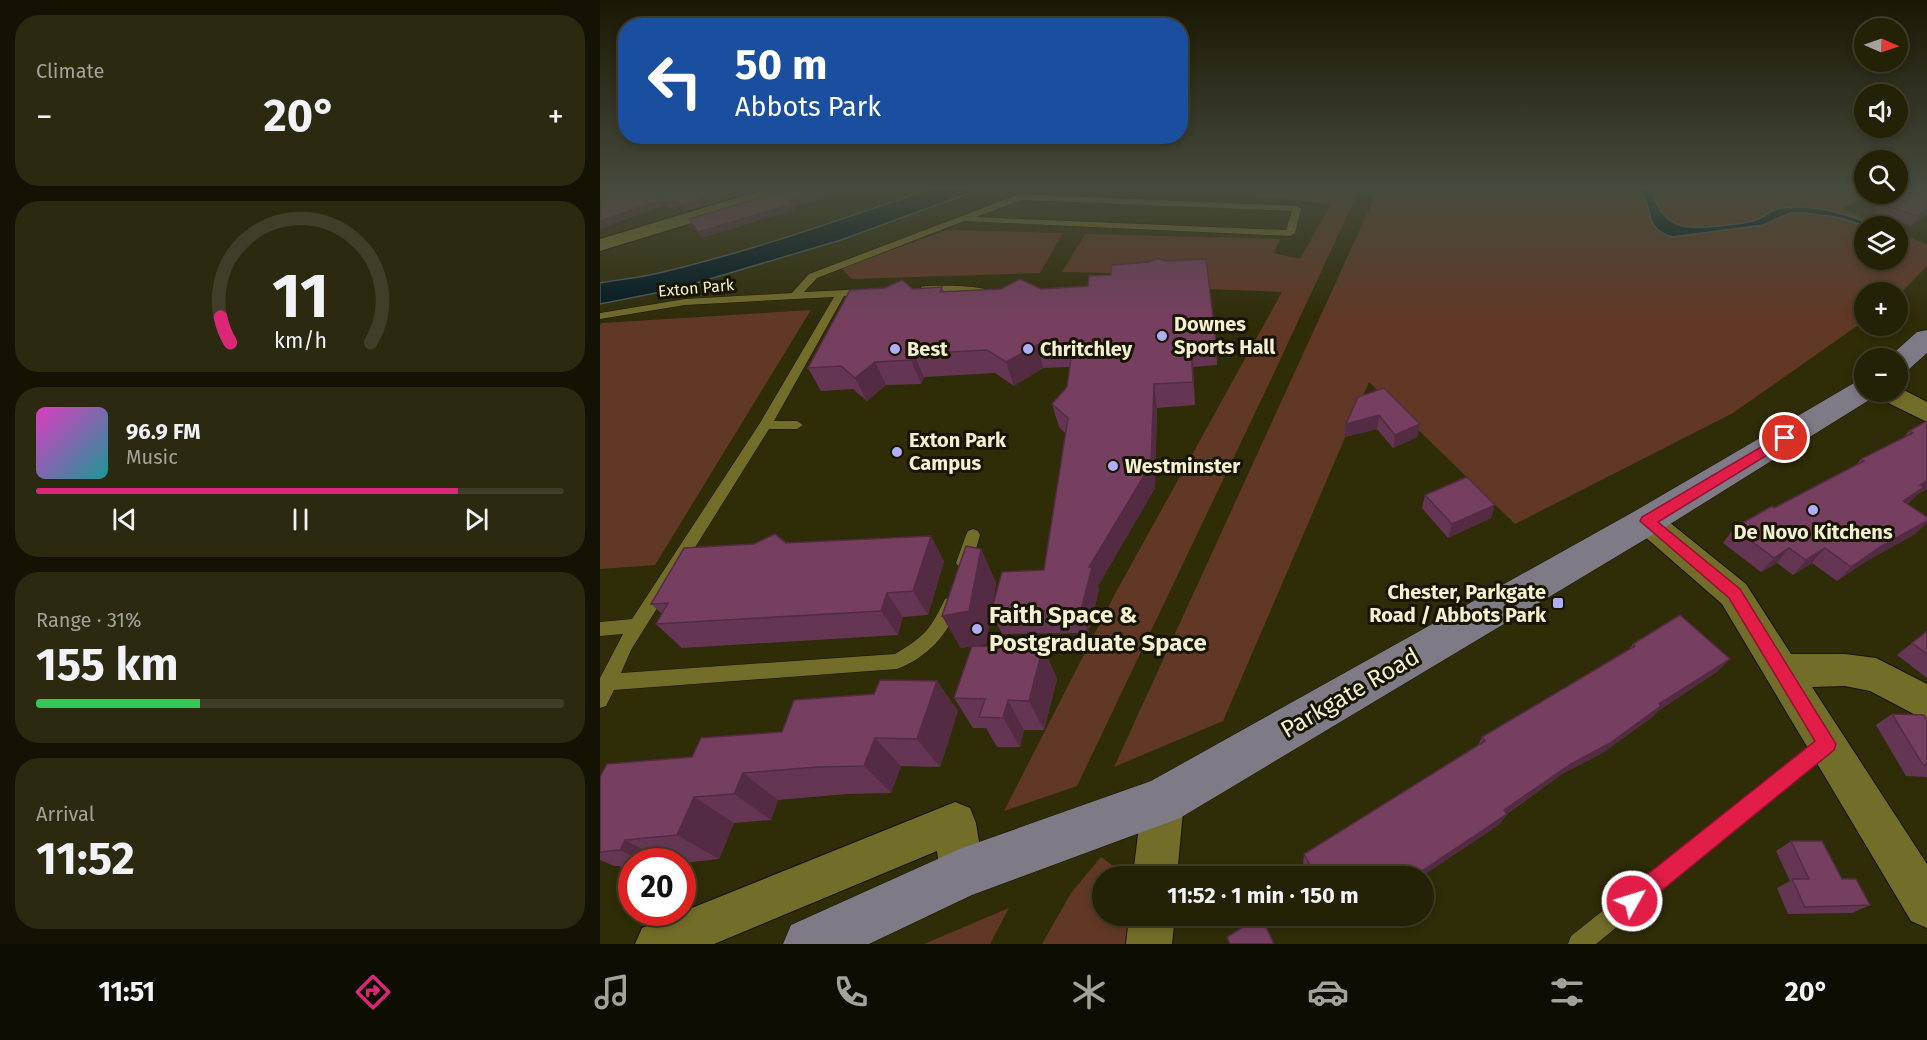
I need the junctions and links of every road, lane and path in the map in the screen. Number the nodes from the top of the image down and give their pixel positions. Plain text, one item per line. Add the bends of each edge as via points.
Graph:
1 (643, 232) edge
2 (929, 232) edge
3 (1268, 232) edge
4 (1290, 232) edge
5 (600, 245) edge
6 (917, 289) edge
7 (874, 291) edge
8 (841, 293) junction
9 (1005, 295) edge
10 (795, 296) junction
11 (600, 316) edge
12 (1927, 338) edge
13 (1908, 354) edge
14 (1854, 396) edge
15 (1906, 402) edge
16 (1927, 413) edge
17 (765, 425) junction
18 (797, 425) dead end
19 (1647, 521) junction
20 (973, 535) dead end
21 (637, 626) junction
22 (600, 629) edge
23 (1782, 671) junction
24 (606, 682) junction
25 (600, 700) edge
26 (1927, 703) edge
27 (1827, 744) junction
28 (1162, 801) junction
29 (1156, 866) edge
30 (962, 873) junction
31 (1927, 905) edge
32 (1151, 926) edge
33 (658, 944) edge
34 (810, 944) edge
35 (1149, 944) edge
36 (1579, 944) edge

1 - 5 street
2 - 10 lane via 813,276
3 - 4 lane
6 - 9 lane
7 - 8 lane, Exton Park
8 - 10 lane, Exton Park
8 - 17 lane
10 - 11 lane, Exton Park via 676,303
12 - 13 main road
14 - 19 main road, Parkgate Road
15 - 16 street
17 - 18 lane
17 - 21 lane
19 - 23 street via 1734,594
19 - 28 main road, Parkgate Road
20 - 24 lane via 945,623 925,645 897,662
21 - 22 lane
21 - 24 lane
23 - 26 street via 1845,670 1876,675
23 - 27 street
24 - 25 lane
27 - 31 street
27 - 36 lane
28 - 29 street
28 - 30 main road, Parkgate Road
30 - 33 street via 955,823
30 - 34 main road, Parkgate Road
32 - 35 street

